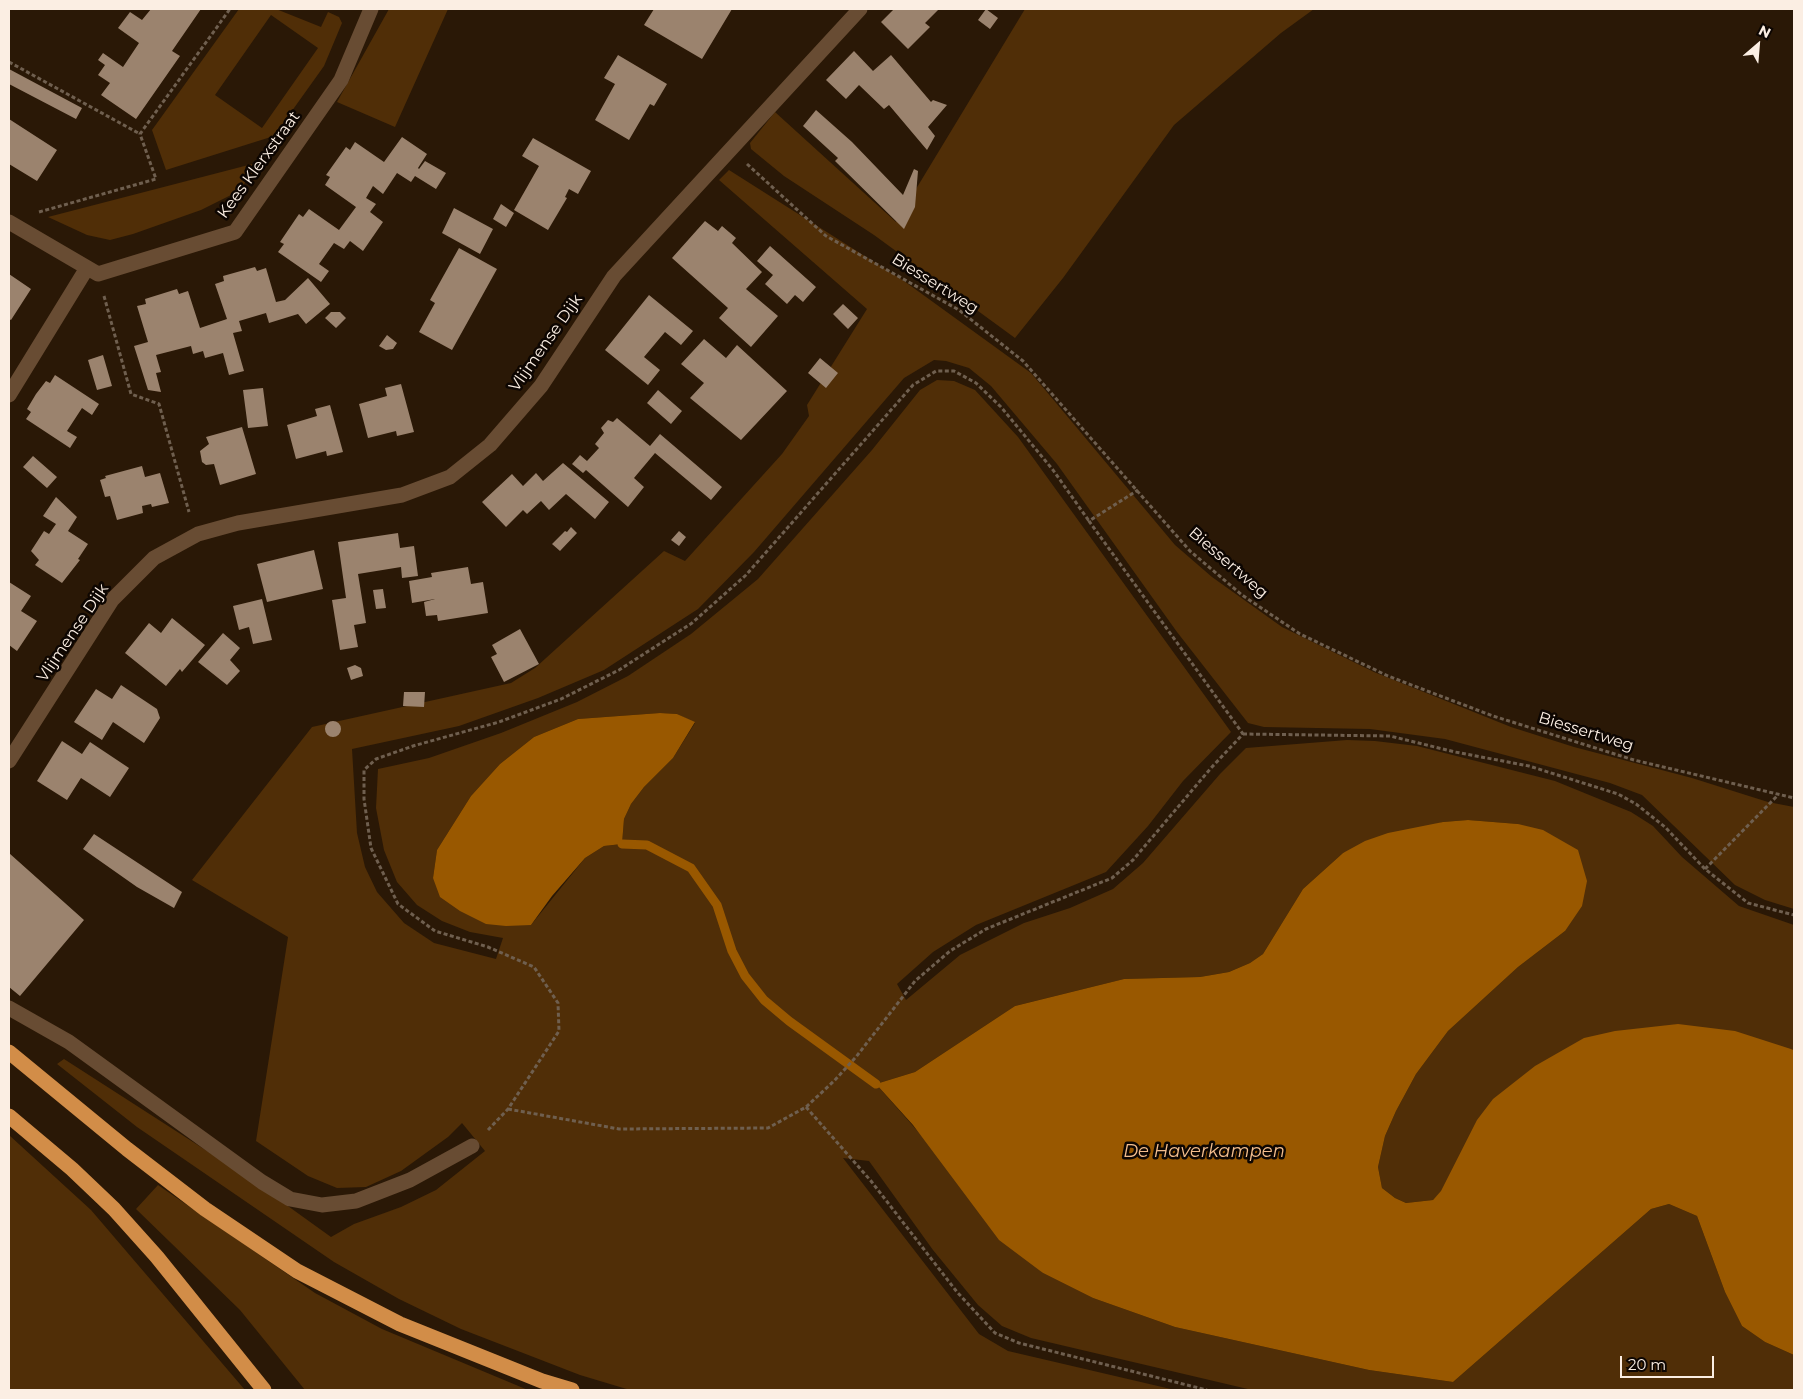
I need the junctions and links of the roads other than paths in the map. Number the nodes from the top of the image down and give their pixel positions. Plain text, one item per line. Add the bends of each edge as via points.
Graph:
1 (371, 9) edge
2 (860, 9) edge
3 (9, 222) edge
4 (92, 271) junction
5 (9, 395) edge
6 (9, 761) edge
7 (9, 1008) edge
8 (9, 1052) edge
9 (9, 1116) edge
10 (472, 1146) dead end
11 (264, 1390) edge
12 (572, 1390) edge

1 - 4 street, Kees Klerxstraat via 341,80 236,232
2 - 6 street, Vlijmense Dijk via 614,276 541,386 490,445 450,477 402,495 238,522 198,534 154,558 112,600
3 - 4 street
4 - 5 street
7 - 10 street via 69,1042 290,1199 322,1205 356,1201 410,1180
8 - 12 highway via 204,1209 297,1271 400,1324
9 - 11 highway via 72,1168 114,1209 157,1256

